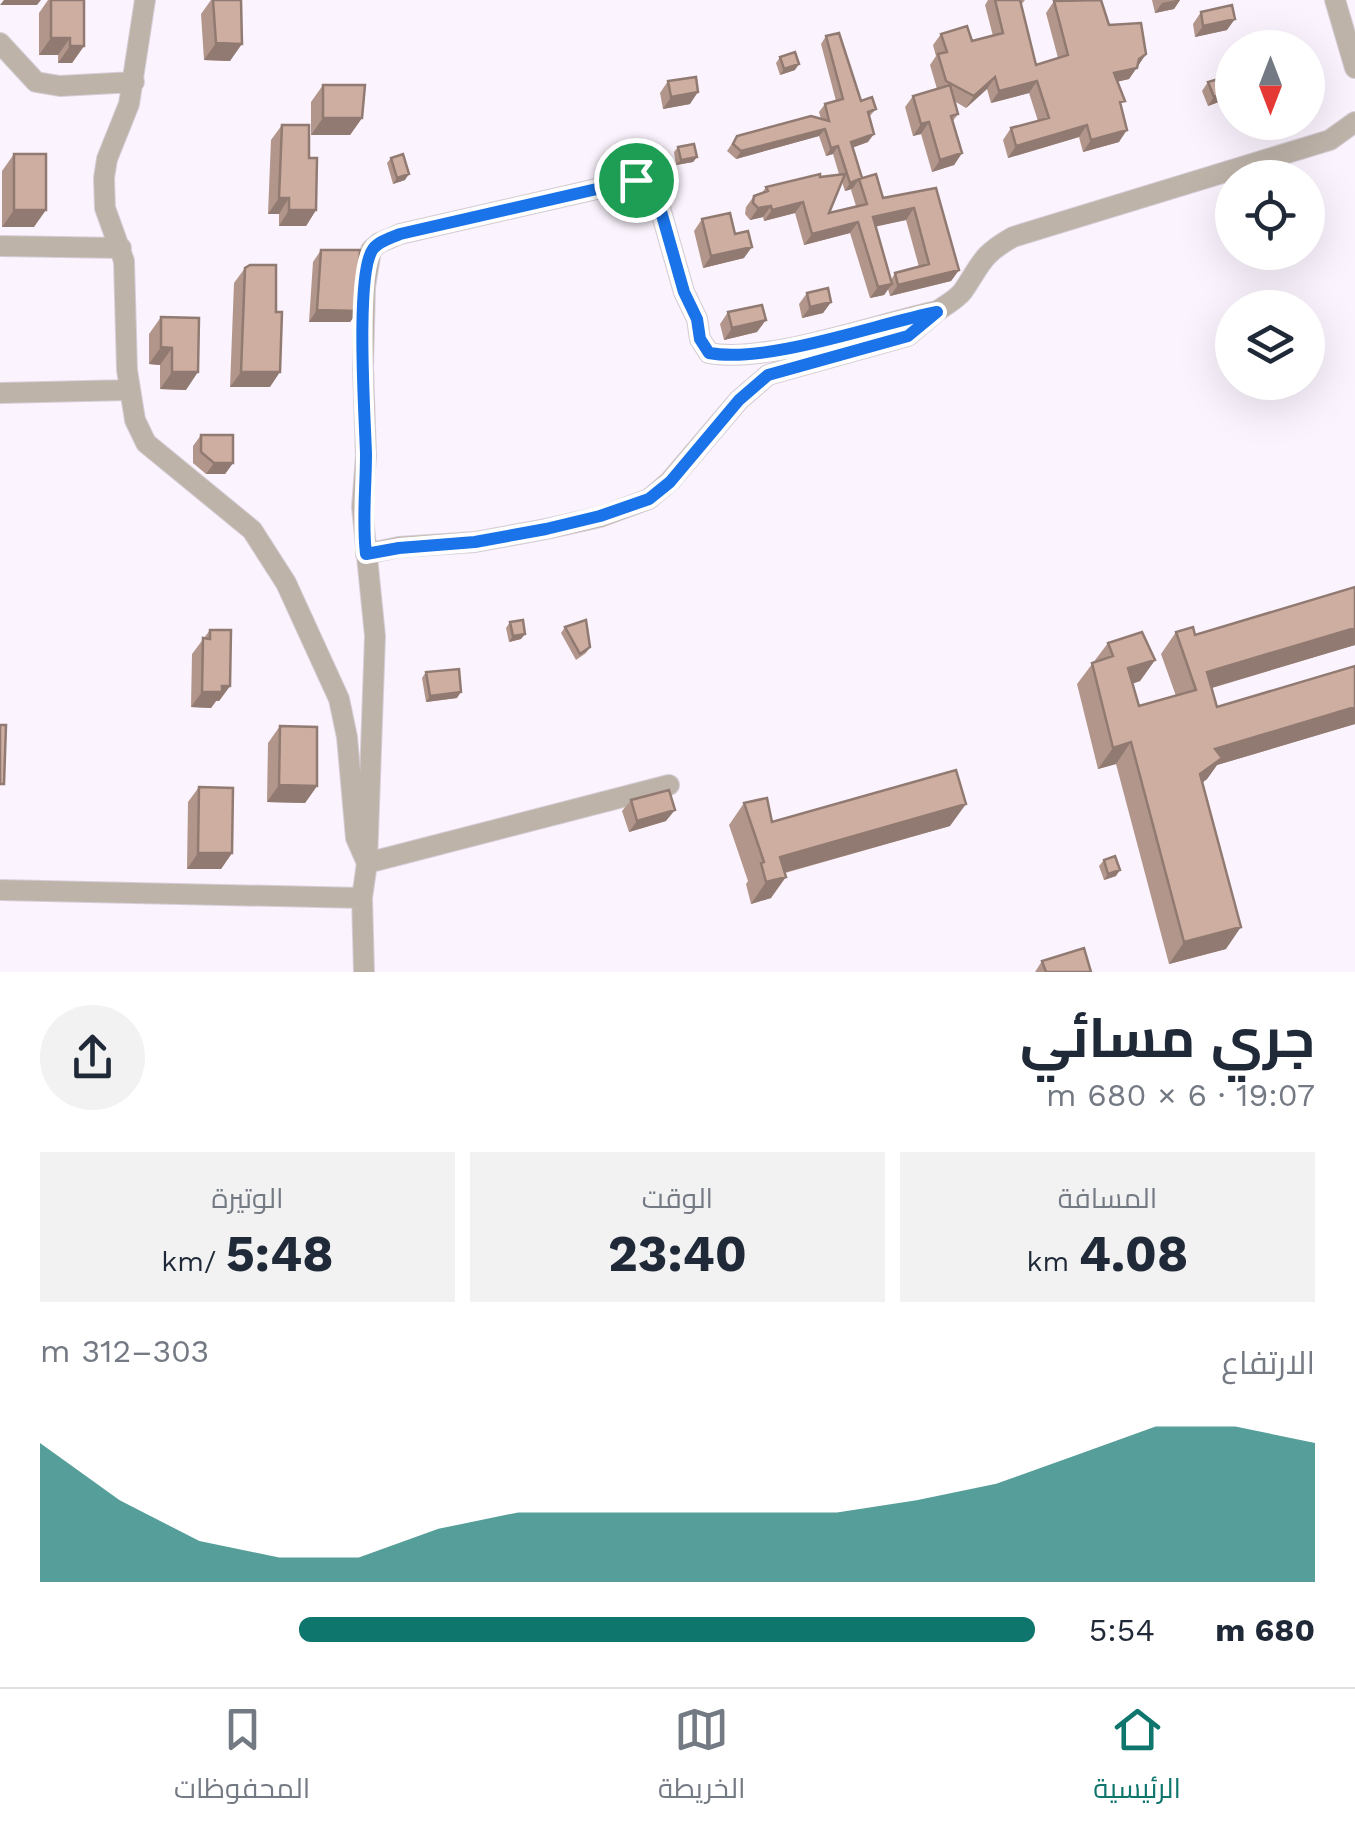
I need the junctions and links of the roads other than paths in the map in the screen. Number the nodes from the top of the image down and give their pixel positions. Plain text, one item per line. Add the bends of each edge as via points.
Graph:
1 (146, 0) edge
2 (1334, 0) edge
3 (0, 43) edge
4 (1355, 68) edge
5 (134, 82) junction
6 (1355, 122) edge
7 (0, 246) edge
8 (120, 248) junction
9 (937, 312) junction
10 (129, 390) junction
11 (0, 393) edge
12 (366, 554) junction
13 (669, 785) dead end
14 (367, 862) junction
15 (0, 890) edge
16 (362, 898) junction
17 (364, 972) edge

1 - 5 street
2 - 4 street
3 - 5 street via 36,82
5 - 8 street via 104,178 105,208
6 - 9 street via 1330,140 1013,238 990,250 962,294
7 - 8 street
8 - 10 street
9 - 12 street via 908,336 768,375 649,499 546,529
9 - 12 street via 759,352 709,353 660,208 650,188 636,180 389,238 371,250 366,271
10 - 11 street
10 - 14 street via 146,444 252,530 304,618 344,718 356,838
12 - 14 street via 375,636
13 - 14 street
14 - 16 street
15 - 16 street
16 - 17 street

